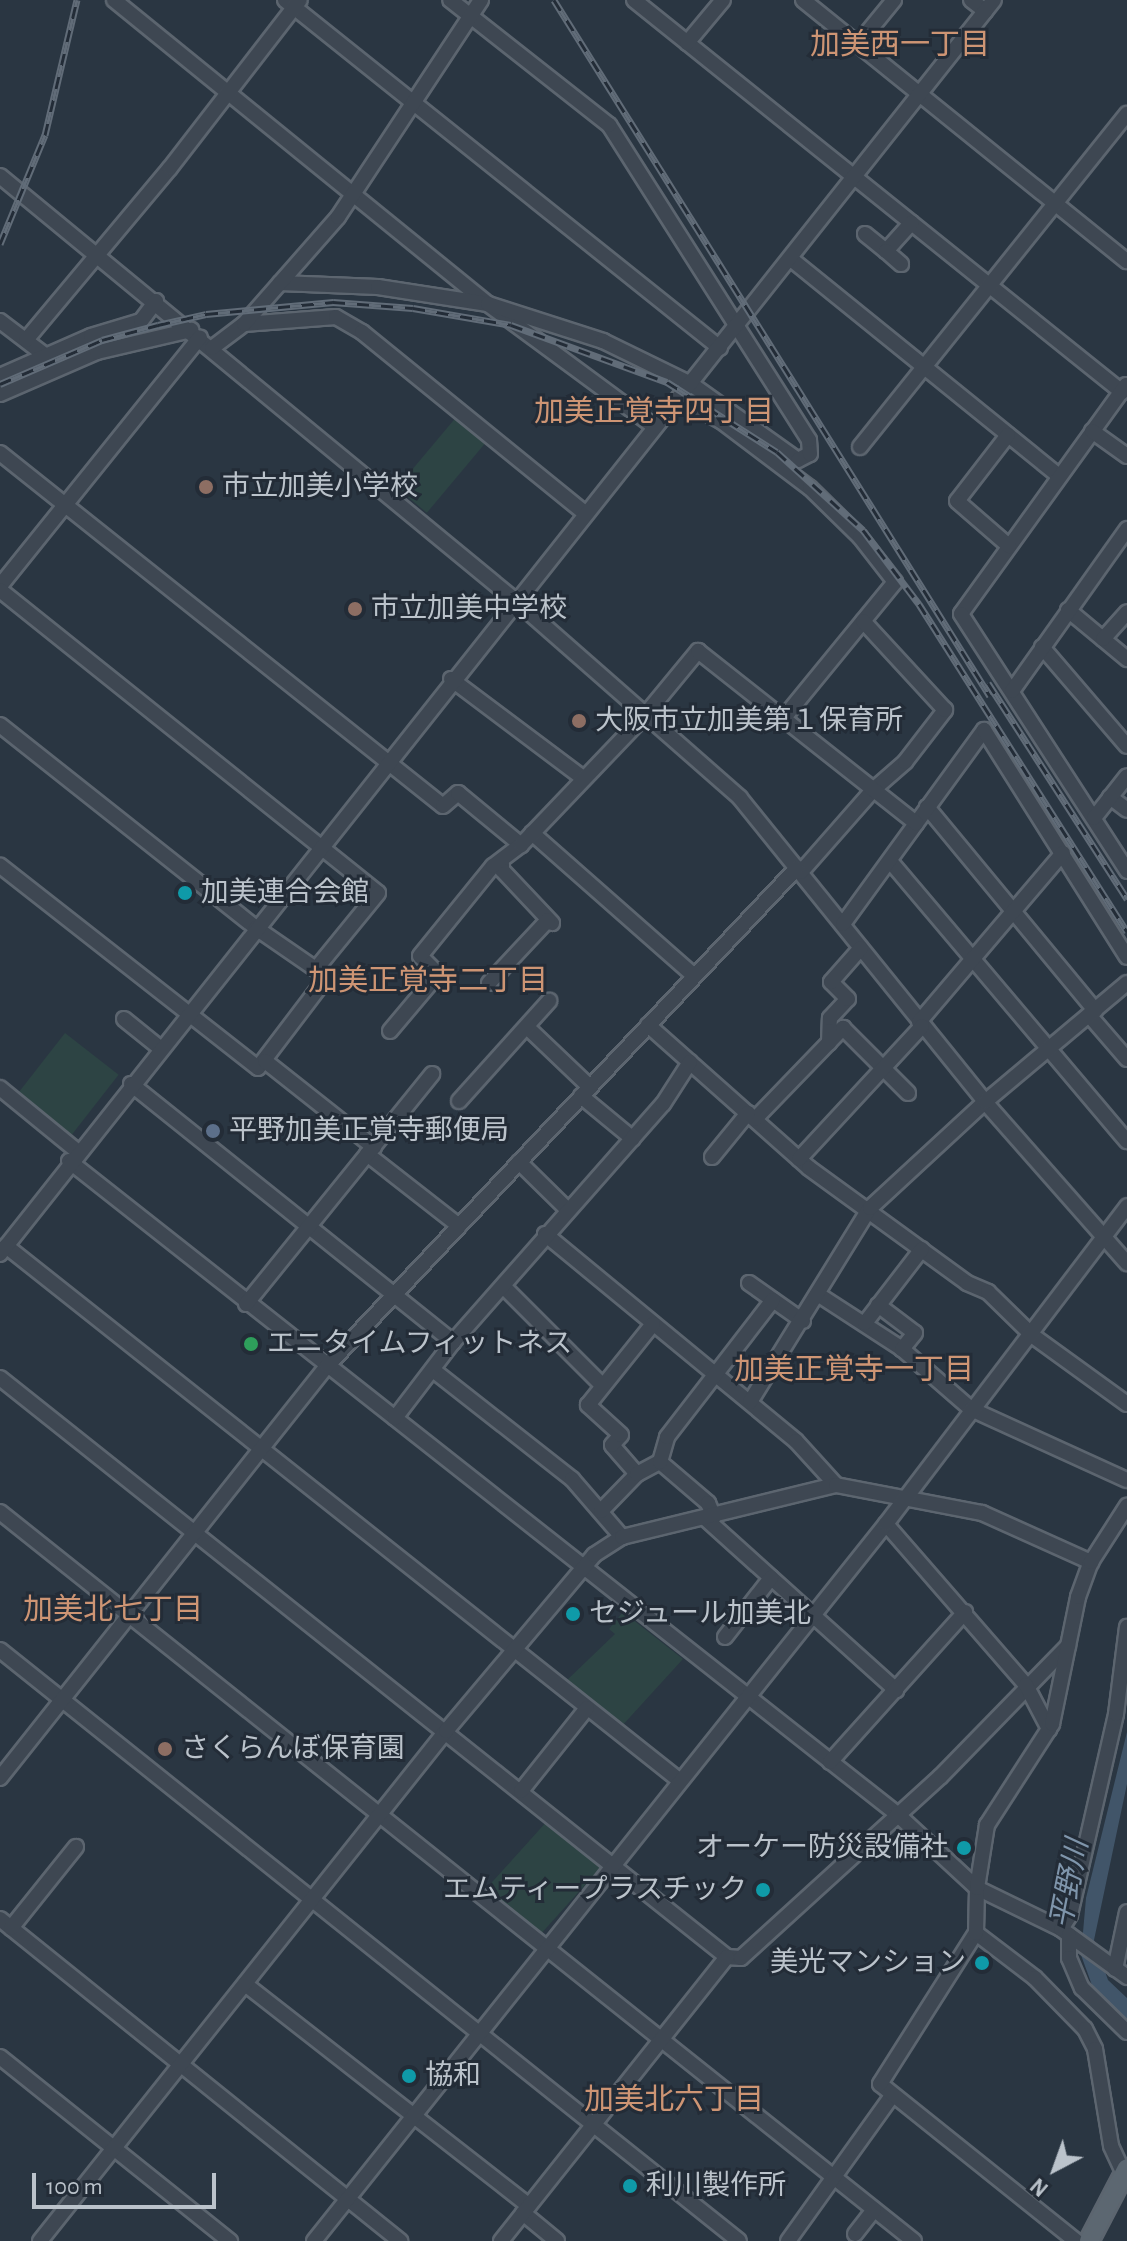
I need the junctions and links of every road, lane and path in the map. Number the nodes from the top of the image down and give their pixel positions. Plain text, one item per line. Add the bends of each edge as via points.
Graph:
1 (114, 0) edge
2 (450, 0) edge
3 (481, 0) edge
4 (634, 0) edge
5 (723, 0) edge
6 (803, 0) edge
7 (894, 0) edge
8 (971, 0) edge
9 (294, 2) edge
10 (990, 6) edge
11 (470, 15) junction
12 (687, 43) junction
13 (858, 44) junction
14 (229, 89) junction
15 (920, 94) junction
16 (415, 99) junction
17 (1125, 120) edge
18 (0, 176) edge
19 (856, 178) junction
20 (355, 191) junction
21 (1055, 204) junction
22 (911, 223) junction
23 (865, 234) dead end
24 (886, 251) junction
25 (96, 253) junction
26 (791, 259) junction
27 (1127, 261) edge
28 (901, 264) dead end
29 (280, 283) junction
30 (990, 286) junction
31 (156, 301) junction
32 (488, 304) junction
33 (0, 321) edge
34 (244, 324) junction
35 (737, 326) junction
36 (195, 333) junction
37 (26, 340) junction
38 (212, 348) junction
39 (720, 348) junction
40 (46, 356) junction
41 (923, 367) junction
42 (61, 368) junction
43 (0, 376) edge
44 (691, 384) junction
45 (1124, 388) edge
46 (0, 394) edge
47 (679, 398) junction
48 (655, 427) junction
49 (1092, 431) junction
50 (1008, 435) junction
51 (860, 447) dead end
52 (0, 453) edge
53 (1127, 456) edge
54 (1059, 476) junction
55 (64, 503) junction
56 (585, 513) junction
57 (1127, 529) edge
58 (1009, 546) junction
59 (0, 588) edge
60 (516, 601) junction
61 (1068, 610) junction
62 (1127, 612) edge
63 (863, 621) junction
64 (1103, 639) junction
65 (1042, 647) junction
66 (1127, 659) edge
67 (451, 679) junction
68 (1012, 691) junction
69 (646, 714) junction
70 (783, 719) junction
71 (0, 725) edge
72 (1127, 746) edge
73 (388, 761) junction
74 (1127, 776) edge
75 (584, 779) junction
76 (873, 790) junction
77 (1110, 797) junction
78 (927, 807) junction
79 (1127, 810) edge
80 (1094, 818) junction
81 (916, 823) junction
82 (532, 833) junction
83 (321, 844) junction
84 (521, 845) junction
85 (1063, 853) junction
86 (890, 861) junction
87 (502, 864) junction
88 (0, 866) edge
89 (799, 870) junction
90 (1127, 871) edge
91 (1012, 910) junction
92 (843, 924) junction
93 (256, 928) junction
94 (861, 948) junction
95 (1127, 957) edge
96 (971, 959) junction
97 (316, 969) junction
98 (694, 976) junction
99 (489, 983) dead end
100 (1127, 983) edge
101 (549, 1001) dead end
102 (188, 1012) junction
103 (1092, 1013) junction
104 (124, 1019) dead end
105 (921, 1024) junction
106 (648, 1025) junction
107 (528, 1028) junction
108 (390, 1031) dead end
109 (829, 1043) junction
110 (160, 1048) junction
111 (1047, 1050) junction
112 (1127, 1059) edge
113 (265, 1061) junction
114 (690, 1062) junction
115 (883, 1069) junction
116 (432, 1074) dead end
117 (131, 1084) junction
118 (0, 1088) edge
119 (586, 1092) junction
120 (908, 1093) dead end
121 (459, 1101) dead end
122 (985, 1102) junction
123 (751, 1116) junction
124 (633, 1139) junction
125 (1127, 1141) edge
126 (371, 1150) junction
127 (73, 1156) junction
128 (712, 1157) dead end
129 (799, 1159) junction
130 (519, 1162) junction
131 (1127, 1206) edge
132 (870, 1208) junction
133 (567, 1209) junction
134 (0, 1225) edge
135 (459, 1226) junction
136 (308, 1227) junction
137 (545, 1234) junction
138 (1106, 1239) junction
139 (6, 1245) edge
140 (922, 1249) junction
141 (1127, 1263) edge
142 (749, 1283) dead end
143 (503, 1286) junction
144 (819, 1295) junction
145 (393, 1297) junction
146 (773, 1300) junction
147 (246, 1304) junction
148 (878, 1305) junction
149 (803, 1321) junction
150 (865, 1323) junction
151 (653, 1324) junction
152 (1033, 1336) junction
153 (453, 1342) junction
154 (902, 1349) junction
155 (327, 1366) junction
156 (433, 1370) junction
157 (715, 1376) junction
158 (0, 1378) edge
159 (603, 1386) junction
160 (750, 1402) junction
161 (1127, 1404) edge
162 (971, 1409) junction
163 (395, 1418) junction
164 (262, 1450) junction
165 (660, 1462) junction
166 (637, 1474) junction
167 (1127, 1480) edge
168 (836, 1485) junction
169 (905, 1498) junction
170 (1127, 1506) edge
171 (601, 1511) junction
172 (0, 1512) edge
173 (710, 1518) junction
174 (886, 1524) junction
175 (195, 1532) junction
176 (622, 1537) junction
177 (1091, 1562) junction
178 (581, 1565) junction
179 (771, 1578) junction
180 (965, 1612) junction
181 (130, 1615) junction
182 (812, 1615) junction
183 (1127, 1627) edge
184 (725, 1637) dead end
185 (1068, 1646) junction
186 (513, 1649) junction
187 (0, 1650) edge
188 (1026, 1685) junction
189 (896, 1690) junction
190 (748, 1698) junction
191 (63, 1700) junction
192 (587, 1708) junction
193 (1049, 1729) junction
194 (446, 1731) junction
195 (830, 1762) junction
196 (0, 1778) edge
197 (679, 1780) junction
198 (521, 1791) junction
199 (897, 1814) junction
200 (379, 1817) junction
201 (76, 1847) dead end
202 (614, 1864) junction
203 (977, 1888) junction
204 (314, 1898) junction
205 (1127, 1912) edge
206 (6, 1923) edge
207 (976, 1933) junction
208 (1068, 1934) junction
209 (547, 1948) junction
210 (727, 1957) junction
211 (1116, 1967) edge
212 (245, 1984) junction
213 (481, 2031) junction
214 (1127, 2032) edge
215 (659, 2038) junction
216 (0, 2057) edge
217 (180, 2065) junction
218 (891, 2097) junction
219 (414, 2116) junction
220 (595, 2122) junction
221 (114, 2148) junction
222 (835, 2174) junction
223 (1126, 2174) edge
224 (347, 2200) junction
225 (526, 2210) junction
226 (874, 2210) junction
227 (855, 2234) dead end
228 (40, 2241) edge
229 (230, 2241) edge
230 (314, 2241) edge
231 (400, 2241) edge
232 (501, 2241) edge
233 (557, 2241) edge
234 (739, 2241) edge
235 (788, 2241) edge
236 (914, 2241) edge
237 (1076, 2241) edge
238 (1089, 2241) edge

1 - 14 street
2 - 11 street
3 - 11 street
4 - 12 street
5 - 12 street
6 - 13 street
7 - 13 street
8 - 10 street
9 - 14 street
9 - 16 street
10 - 15 street
11 - 16 street
11 - 35 street via 609,125
12 - 19 street
13 - 15 street
14 - 20 street
14 - 25 street
15 - 19 street
15 - 21 street
16 - 20 street
16 - 39 street
17 - 21 street
18 - 25 street
19 - 22 street
19 - 26 street
20 - 29 street
20 - 32 street
21 - 27 street
21 - 30 street
22 - 24 street
22 - 30 street
23 - 24 street
24 - 28 street
25 - 31 street
25 - 37 street
26 - 35 street
26 - 41 street
29 - 32 street via 378,287
29 - 34 street
30 - 41 street
30 - 45 street
31 - 36 street
31 - 40 street via 141,321
32 - 44 street via 603,341
32 - 48 street
33 - 37 street
34 - 38 street
34 - 56 street via 336,317 362,332
35 - 39 street
35 - 44 street via 809,440 810,454 798,460
36 - 38 street
36 - 42 street via 97,352
36 - 55 street
37 - 40 street
38 - 60 street
39 - 44 street
40 - 42 street
40 - 43 street
41 - 50 street
41 - 51 street
42 - 46 street
44 - 47 street
45 - 49 street
47 - 48 street
47 - 63 street via 774,459 860,537 895,582
48 - 56 street
49 - 53 street
49 - 54 street
50 - 54 street
50 - 58 street via 957,501
52 - 55 street
54 - 58 street
55 - 59 street
55 - 73 street
56 - 60 street
57 - 61 street
58 - 68 street via 961,614
59 - 83 street
60 - 67 street
60 - 69 street
61 - 64 street
61 - 65 street
62 - 64 street
63 - 70 street
63 - 76 street via 945,710 905,762
64 - 66 street
65 - 68 street
65 - 72 street
67 - 73 street
67 - 75 street
68 - 80 street
69 - 70 street via 698,651
69 - 75 street
69 - 89 street via 740,798
70 - 76 street
71 - 93 street
73 - 83 street
73 - 84 street via 443,806 458,793
74 - 77 street
75 - 82 street
76 - 81 street
76 - 89 street
77 - 79 street
77 - 80 street
78 - 81 street
78 - 85 street via 984,730
78 - 91 street
80 - 90 street
81 - 86 street
82 - 84 street
82 - 98 street
83 - 93 street
83 - 97 street via 378,893
84 - 87 street
85 - 91 street
85 - 95 street
86 - 92 street
86 - 96 street
87 - 99 street via 550,921
87 - 108 street via 493,866 420,956 438,974
88 - 102 street
89 - 92 street
89 - 98 street
91 - 96 street
91 - 103 street
92 - 94 street
93 - 97 street
93 - 102 street
94 - 105 street
94 - 109 street via 831,982 848,999 830,1018
96 - 105 street
96 - 111 street
97 - 113 street via 327,977
98 - 106 street
100 - 103 street
101 - 107 street
102 - 110 street
102 - 113 street via 258,1068
103 - 111 street
103 - 112 street
104 - 110 street
105 - 115 street
105 - 122 street
106 - 114 street
106 - 119 street
107 - 119 street
107 - 121 street
109 - 115 street via 843,1028
109 - 123 street
110 - 117 street
111 - 122 street
111 - 125 street
113 - 126 street
114 - 123 street
114 - 124 street
115 - 120 street
115 - 129 street
116 - 126 street
117 - 127 street
117 - 136 street
118 - 127 street
119 - 124 street
119 - 130 street
122 - 132 street
122 - 138 street
123 - 128 street
123 - 129 street
124 - 133 street
126 - 135 street
126 - 136 street
127 - 139 street
127 - 147 street
129 - 132 street
130 - 133 street
130 - 135 street
131 - 138 street
132 - 140 street
132 - 144 street
133 - 137 street
134 - 139 street
135 - 145 street
136 - 145 street
136 - 147 street
137 - 143 street
137 - 151 street
138 - 141 street
138 - 152 street
139 - 164 street
140 - 148 street
140 - 152 street via 988,1292
142 - 146 street
143 - 153 street
143 - 159 street
144 - 149 street
144 - 150 street
145 - 153 street
145 - 155 street
146 - 149 street
146 - 157 street
147 - 155 street
148 - 150 street
148 - 154 street via 915,1333
149 - 160 street
150 - 154 street
151 - 157 street
151 - 159 street
152 - 161 street
152 - 162 street
153 - 156 street
154 - 162 street
155 - 163 street
155 - 164 street
156 - 163 street
156 - 171 street via 572,1479
157 - 160 street
157 - 165 street via 667,1437
158 - 175 street
159 - 166 street via 588,1405 621,1435 612,1445
160 - 168 street
162 - 167 street
162 - 169 street
163 - 178 street
164 - 175 street
164 - 186 street
165 - 166 street
165 - 173 street via 708,1503
166 - 171 street
168 - 169 street
168 - 173 street
169 - 174 street
169 - 177 street via 982,1513
170 - 177 street
171 - 176 street
172 - 181 street
173 - 176 street
173 - 179 street
174 - 180 street
174 - 182 street
175 - 181 street
175 - 194 street
176 - 178 street
177 - 185 street
178 - 186 street
178 - 190 street
179 - 182 street
179 - 184 street
180 - 188 street
180 - 189 street
181 - 191 street
181 - 200 street
182 - 189 street
182 - 190 street
183 - 208 street via 1116,1714
185 - 188 street
185 - 193 street
186 - 192 street
186 - 194 street
187 - 191 street
188 - 193 street
188 - 199 street via 981,1737
189 - 195 street
190 - 195 street
190 - 197 street
191 - 196 street
191 - 204 street
192 - 197 street
192 - 198 street
193 - 203 street via 987,1825
194 - 198 street
194 - 200 street
195 - 199 street
197 - 202 street
198 - 202 street
199 - 203 street
199 - 210 street via 741,1958
200 - 204 street
200 - 209 street
201 - 206 street
202 - 209 street
202 - 210 street
203 - 207 street
203 - 208 street
204 - 212 street
204 - 213 street
205 - 211 street
206 - 217 street
207 - 218 street via 880,2084
207 - 223 street via 1035,1978 1085,2029 1095,2049 1111,2146
208 - 211 street
208 - 214 street via 1069,1958 1082,1988
209 - 213 street
209 - 215 street
210 - 215 street
212 - 217 street
212 - 219 street
213 - 219 street
213 - 220 street
215 - 220 street
215 - 222 street
216 - 221 street
217 - 221 street
217 - 224 street
218 - 222 street
218 - 237 street
219 - 224 street
219 - 225 street
220 - 225 street
220 - 234 street
221 - 228 street
221 - 229 street
222 - 226 street
222 - 235 street
223 - 238 main road
224 - 230 street
224 - 231 street
225 - 232 street
225 - 233 street
226 - 227 street
226 - 236 street

